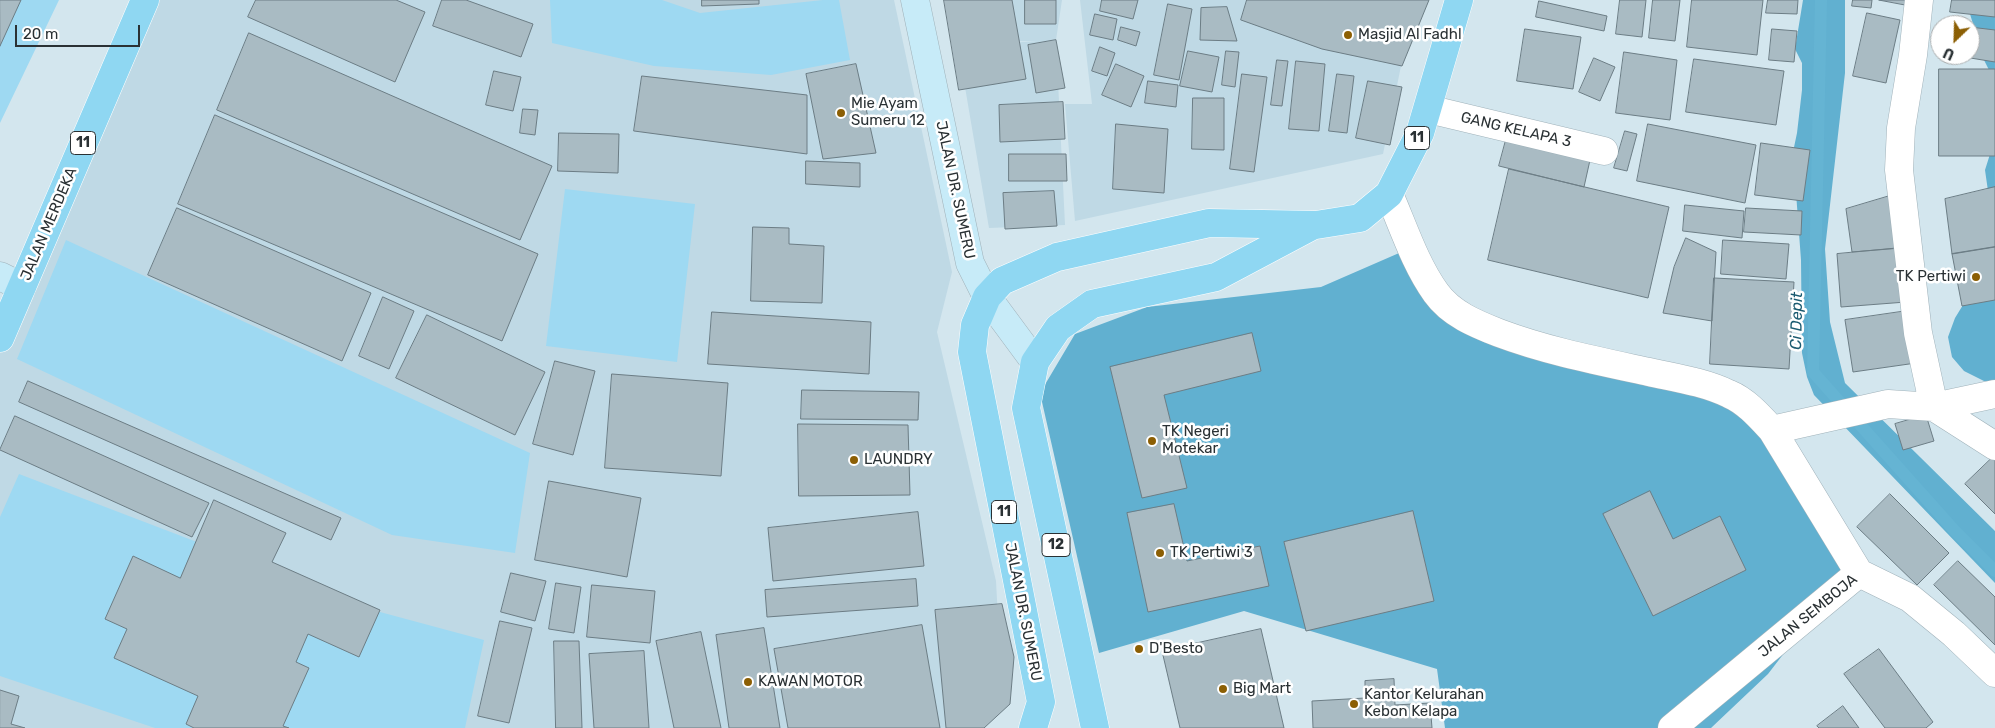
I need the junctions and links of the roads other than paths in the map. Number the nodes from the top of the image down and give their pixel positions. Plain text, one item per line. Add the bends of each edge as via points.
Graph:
1 (145, 0) edge
2 (915, 0) edge
3 (1460, 0) edge
4 (1919, 0) edge
5 (1428, 110) junction
6 (1604, 151) dead end
7 (1389, 194) junction
8 (1316, 224) junction
9 (11, 281) edge
10 (987, 297) junction
11 (0, 338) edge
12 (1035, 362) junction
13 (1995, 394) edge
14 (1934, 407) junction
15 (1772, 430) junction
16 (1995, 446) edge
17 (1859, 573) junction
18 (1995, 673) edge
19 (1033, 728) edge
20 (1095, 728) edge
21 (1672, 728) edge

1 - 9 main road, JALAN MERDEKA / 11
2 - 10 street, JALAN DR. SUMERU via 970,263
3 - 5 main road, 11
4 - 14 street via 1899,170 1918,333
5 - 6 street, GANG KELAPA 3
5 - 7 main road, 11
7 - 8 main road, 11 via 1360,218
7 - 15 street via 1419,264 1436,294 1457,314 1520,341 1706,385 1731,394
8 - 10 main road, 11 via 1209,223 1171,231 1057,258 1002,281
8 - 12 main road, 11 via 1216,277 1092,304 1058,328
9 - 11 main road, JALAN MERDEKA / 11
10 - 12 street
10 - 19 main road, JALAN DR. SUMERU / 11 via 975,325 972,352 1041,702
12 - 20 main road, 12 via 1026,408
13 - 14 street
14 - 15 street via 1888,404
14 - 16 street
15 - 17 street
17 - 18 street, JALAN SEMBOJA via 1910,598
17 - 21 street, JALAN SEMBOJA

